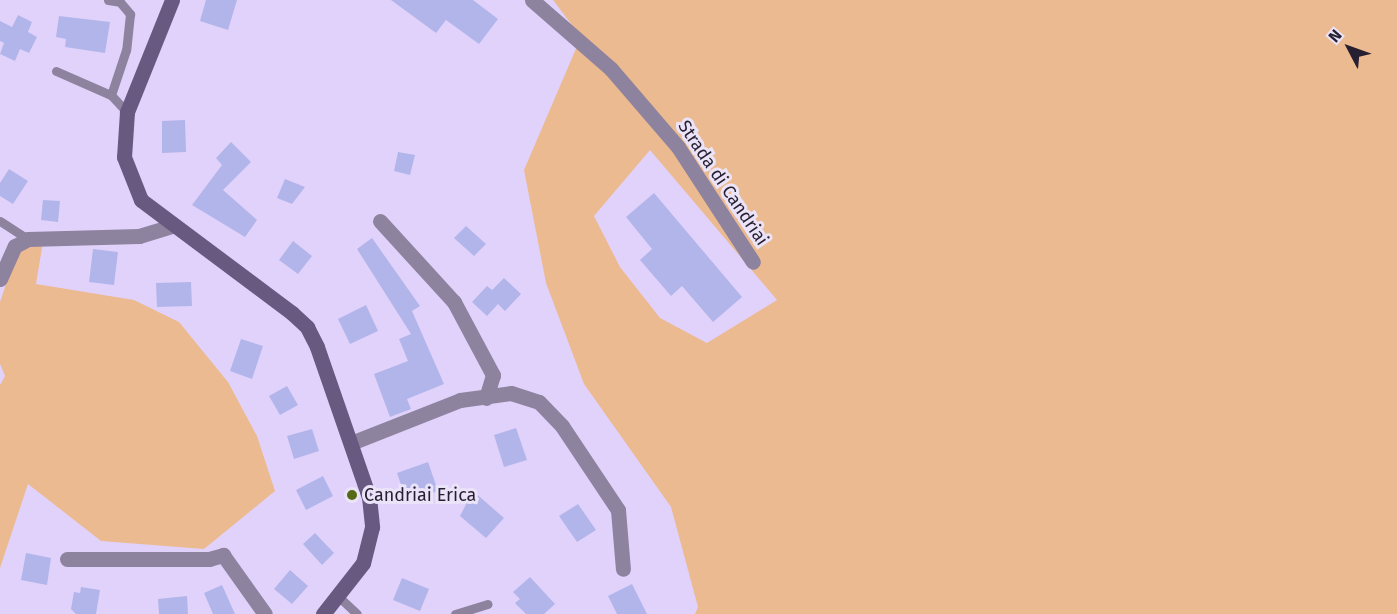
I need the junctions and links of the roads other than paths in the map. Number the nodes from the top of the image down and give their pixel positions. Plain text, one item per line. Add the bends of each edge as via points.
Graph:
1 (108, 0) edge
2 (172, 0) edge
3 (532, 0) edge
4 (56, 71) dead end
5 (111, 95) junction
6 (127, 112) junction
7 (0, 221) edge
8 (380, 221) dead end
9 (171, 226) junction
10 (28, 239) junction
11 (753, 262) dead end
12 (0, 279) edge
13 (486, 398) junction
14 (351, 443) junction
15 (67, 559) dead end
16 (623, 569) dead end
17 (340, 598) junction
18 (488, 604) dead end
19 (265, 614) edge
20 (323, 614) edge
21 (357, 614) edge
22 (455, 614) edge

1 - 5 lane via 120,2 130,14 124,59
2 - 6 main road
3 - 11 street, Strada di Candriai via 611,69 678,147
4 - 5 lane
5 - 6 lane
6 - 9 main road via 124,157 131,180 141,200
7 - 10 lane
8 - 13 street via 454,302 493,375
9 - 10 street via 139,236
9 - 14 main road via 307,327
10 - 12 street via 15,246
13 - 14 street via 436,408
13 - 16 street via 511,393 539,402 562,426 618,510
14 - 17 main road via 369,497 372,527 363,563
15 - 19 street via 209,559 223,555
17 - 20 main road
17 - 21 lane
18 - 22 lane

